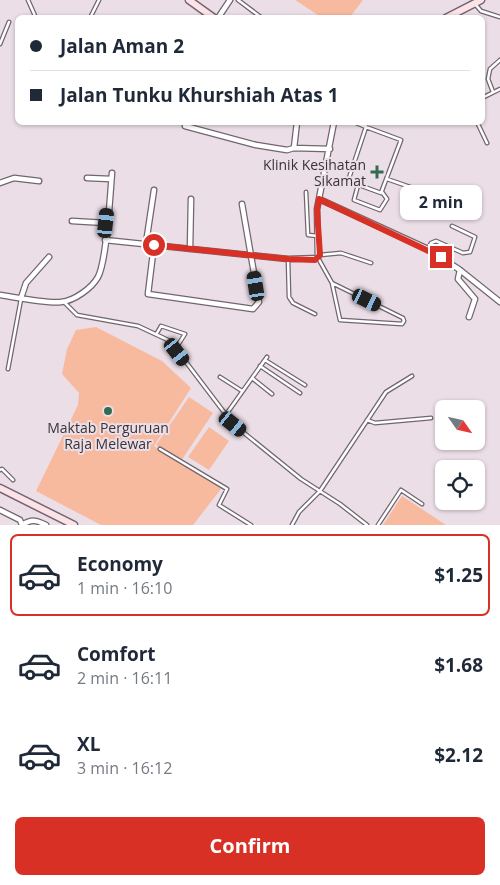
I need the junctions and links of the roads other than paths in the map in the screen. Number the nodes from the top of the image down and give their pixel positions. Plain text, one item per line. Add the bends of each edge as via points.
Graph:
1 (28, 0) edge
2 (98, 0) edge
3 (189, 0) edge
4 (229, 0) edge
5 (238, 0) edge
6 (481, 0) edge
7 (475, 2) edge
8 (35, 15) edge
9 (91, 15) edge
10 (208, 15) edge
11 (220, 15) edge
12 (258, 15) edge
13 (451, 15) edge
14 (500, 17) edge
15 (9, 22) dead end
16 (0, 44) edge
17 (500, 60) edge
18 (500, 89) edge
19 (493, 92) junction
20 (485, 96) edge
21 (297, 125) edge
22 (334, 125) edge
23 (361, 125) edge
24 (478, 125) edge
25 (184, 126) dead end
26 (366, 127) junction
27 (487, 144) dead end
28 (294, 148) junction
29 (330, 149) junction
30 (112, 173) dead end
31 (87, 178) dead end
32 (111, 179) junction
33 (387, 179) junction
34 (39, 181) dead end
35 (0, 183) edge
36 (358, 185) junction
37 (413, 188) dead end
38 (154, 190) dead end
39 (306, 192) dead end
40 (382, 192) junction
41 (192, 199) dead end
42 (319, 199) junction
43 (242, 204) dead end
44 (72, 221) dead end
45 (106, 223) junction
46 (452, 226) dead end
47 (319, 236) junction
48 (105, 240) junction
49 (146, 243) junction
50 (154, 245) junction
51 (190, 249) junction
52 (428, 249) junction
53 (251, 254) junction
54 (49, 257) dead end
55 (319, 257) junction
56 (288, 259) junction
57 (372, 264) dead end
58 (460, 270) junction
59 (332, 283) junction
60 (0, 295) edge
61 (21, 298) junction
62 (64, 301) junction
63 (500, 302) edge
64 (315, 314) dead end
65 (469, 316) dead end
66 (157, 333) junction
67 (176, 348) junction
68 (260, 366) junction
69 (8, 369) dead end
70 (412, 376) dead end
71 (220, 377) dead end
72 (252, 378) junction
73 (305, 385) dead end
74 (242, 391) junction
75 (300, 393) dead end
76 (272, 394) dead end
77 (225, 416) junction
78 (432, 418) dead end
79 (367, 420) junction
80 (160, 449) dead end
81 (0, 470) edge
82 (13, 480) dead end
83 (0, 488) edge
84 (320, 491) junction
85 (422, 504) dead end
86 (0, 510) edge
87 (22, 525) edge
88 (46, 525) edge
89 (74, 525) edge
90 (251, 525) edge
91 (292, 525) edge
92 (366, 525) edge
93 (378, 525) edge

1 - 8 lane
2 - 9 lane
3 - 10 main road
4 - 11 street
5 - 12 lane
6 - 7 main road
7 - 13 main road
7 - 14 lane via 481,11
15 - 16 lane
17 - 19 lane via 490,68 488,79
18 - 19 lane
19 - 20 lane
21 - 28 street
22 - 29 street
23 - 26 lane
24 - 27 lane
25 - 28 street via 256,145 287,150
26 - 33 lane via 401,140
26 - 36 lane via 348,181
28 - 29 street
29 - 42 street
30 - 32 street
31 - 32 street
32 - 45 street
33 - 37 lane
33 - 40 lane
34 - 35 street via 14,178
36 - 40 lane
36 - 40 lane via 354,200 380,210 387,198
38 - 49 street
39 - 47 lane via 308,234
41 - 51 street
42 - 47 street
42 - 52 street
43 - 53 street
44 - 45 street
45 - 48 street
46 - 52 lane via 475,237 470,252 463,253 436,240
47 - 55 street
48 - 49 street
48 - 62 street via 95,282 76,297
49 - 50 street
50 - 51 street
50 - 53 street via 148,294 253,309 258,302
51 - 53 street
52 - 58 street
53 - 56 street
54 - 61 street via 26,283
55 - 56 street
55 - 57 lane via 341,253
55 - 59 lane
56 - 64 lane via 289,297 293,303
58 - 63 street
58 - 65 street via 458,280 475,299
59 - 59 lane via 339,317 343,321 402,324 404,321
60 - 61 street
61 - 62 street
61 - 69 lane
62 - 66 lane via 77,315 122,322
66 - 67 lane
66 - 67 lane via 161,326 185,334
67 - 77 lane
68 - 72 lane
68 - 73 lane via 266,358
68 - 75 lane
70 - 79 lane via 386,392
71 - 74 lane
72 - 74 lane
72 - 76 lane
74 - 77 lane
77 - 84 lane
78 - 79 lane via 375,423
79 - 84 lane
80 - 90 lane via 227,488 219,505
81 - 82 lane
83 - 89 main road
84 - 91 lane via 299,512
84 - 92 lane
85 - 93 lane via 401,490
86 - 87 street via 20,520
87 - 88 street via 37,520

